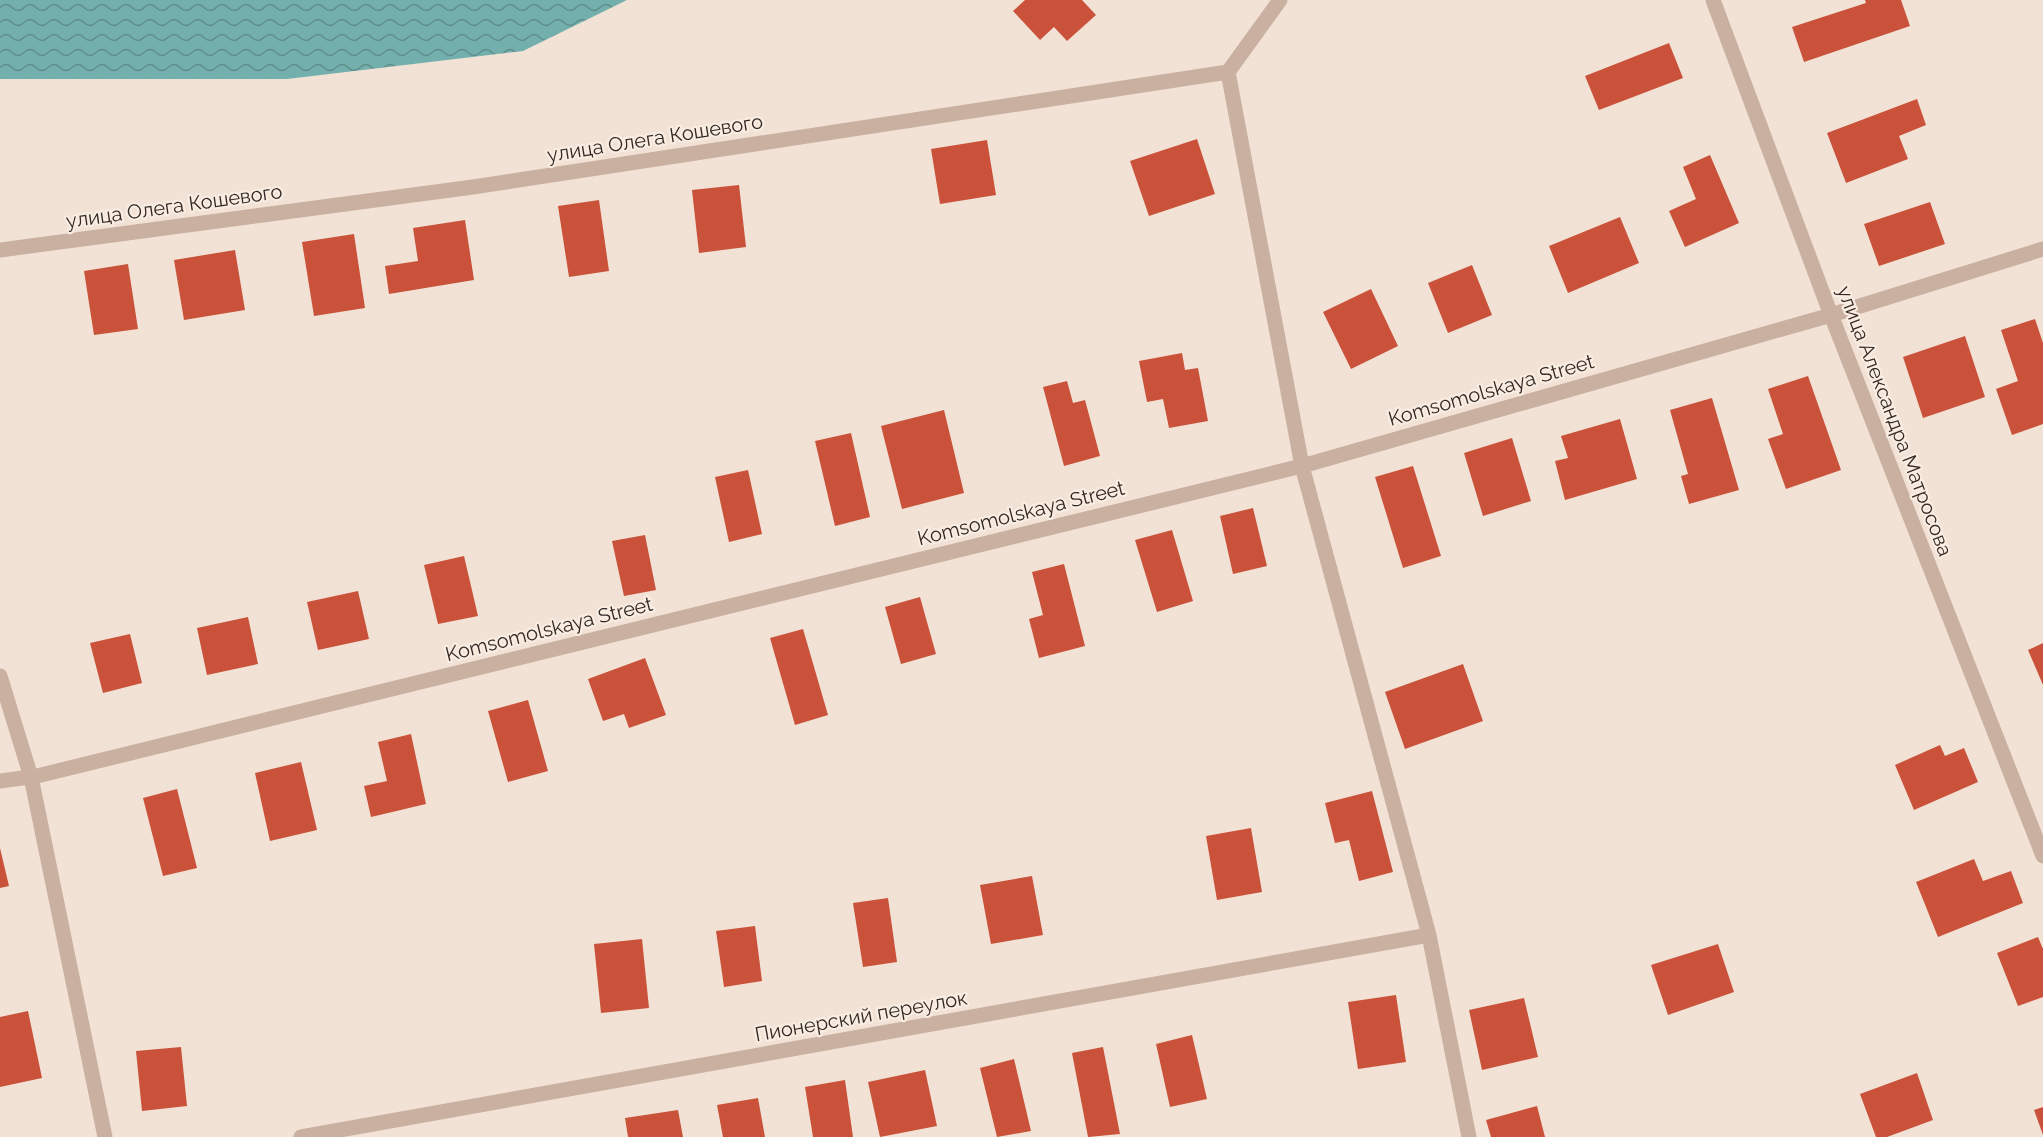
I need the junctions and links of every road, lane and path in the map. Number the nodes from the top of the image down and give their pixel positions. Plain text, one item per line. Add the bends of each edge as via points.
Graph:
1 (1280, 0) edge
2 (1713, 0) edge
3 (1228, 72) junction
4 (2043, 249) edge
5 (0, 250) edge
6 (1831, 315) junction
7 (1302, 466) junction
8 (0, 676) edge
9 (32, 777) junction
10 (0, 781) edge
11 (2043, 856) edge
12 (1429, 935) junction
13 (105, 1137) edge
14 (301, 1137) edge
15 (1469, 1137) edge

1 - 3 street
2 - 6 street, улица Александра Матросова
3 - 5 street, улица Олега Кошевого via 473,187
3 - 7 street
4 - 6 street, Komsomolskaya Street
6 - 7 street, Komsomolskaya Street
6 - 11 street, улица Александра Матросова
7 - 9 street, Komsomolskaya Street
7 - 12 street
8 - 9 street
9 - 10 street, Komsomolskaya Street
9 - 13 street
12 - 14 street, Пионерский переулок
12 - 15 street

